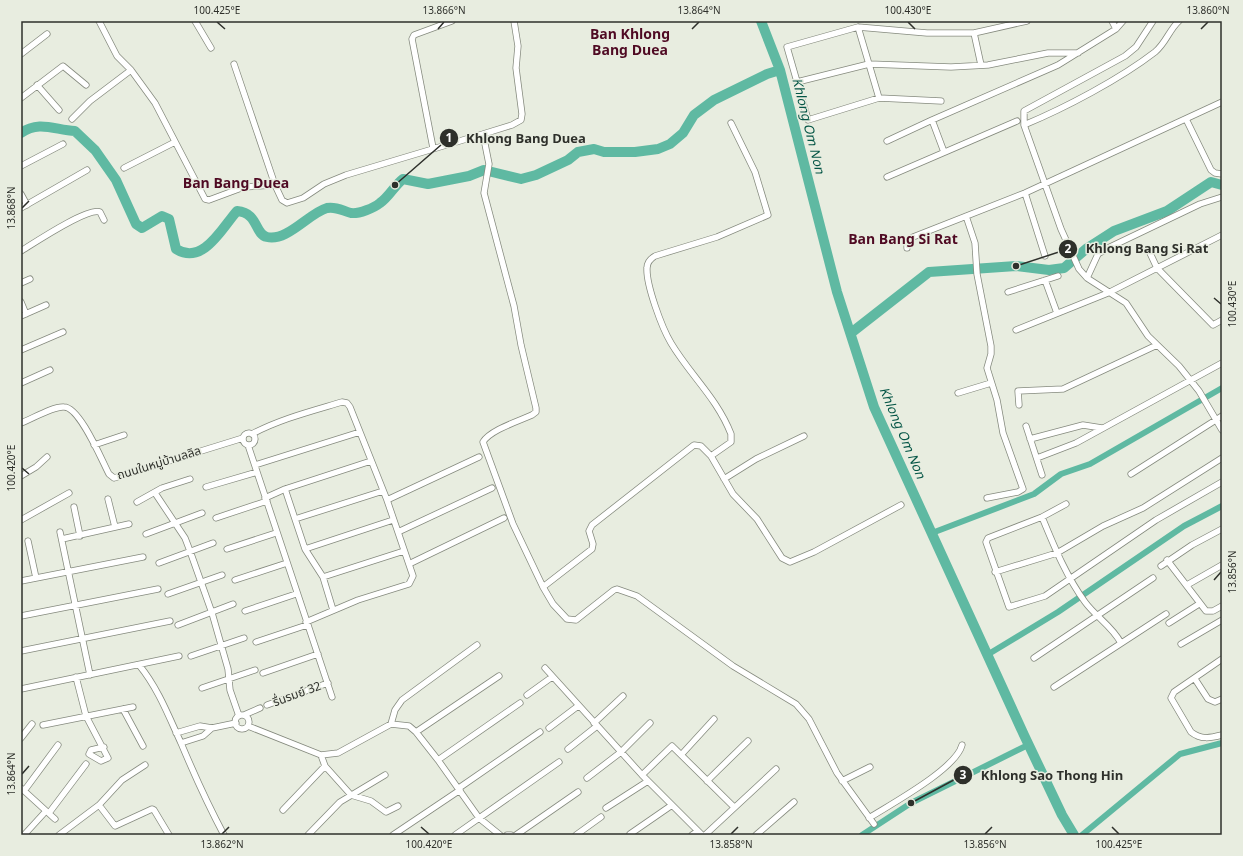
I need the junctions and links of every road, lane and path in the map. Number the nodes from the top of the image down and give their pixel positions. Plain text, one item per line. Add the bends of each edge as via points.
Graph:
1 (99, 21) edge
2 (195, 21) edge
3 (452, 21) edge
4 (514, 21) edge
5 (1027, 21) edge
6 (1112, 21) edge
7 (1122, 21) edge
8 (1153, 21) edge
9 (1179, 21) edge
10 (858, 27) junction
11 (1116, 29) junction
12 (974, 33) junction
13 (47, 34) dead end
14 (211, 48) dead end
15 (1078, 53) junction
16 (21, 54) edge
17 (234, 64) dead end
18 (869, 64) junction
19 (981, 65) junction
20 (131, 70) junction
21 (797, 82) junction
22 (38, 85) junction
23 (86, 85) dead end
24 (21, 98) edge
25 (879, 98) junction
26 (941, 101) dead end
27 (1222, 102) edge
28 (59, 110) dead end
29 (72, 119) dead end
30 (1186, 119) junction
31 (932, 120) junction
32 (1016, 121) dead end
33 (731, 123) dead end
34 (1024, 126) junction
35 (483, 134) junction
36 (887, 141) dead end
37 (176, 142) junction
38 (63, 144) dead end
39 (434, 148) junction
40 (944, 152) junction
41 (21, 166) edge
42 (124, 168) dead end
43 (87, 170) dead end
44 (1222, 174) edge
45 (887, 177) dead end
46 (1044, 184) junction
47 (275, 185) junction
48 (1025, 193) junction
49 (21, 194) edge
50 (1222, 197) edge
51 (27, 205) junction
52 (21, 208) edge
53 (966, 216) junction
54 (104, 220) dead end
55 (1222, 235) edge
56 (907, 248) dead end
57 (21, 251) edge
58 (1150, 253) dead end
59 (1045, 256) dead end
60 (1157, 268) junction
61 (1058, 276) dead end
62 (1086, 278) junction
63 (30, 279) dead end
64 (1045, 280) junction
65 (21, 283) edge
66 (1008, 292) dead end
67 (1108, 293) junction
68 (21, 302) edge
69 (46, 305) dead end
70 (1057, 313) junction
71 (23, 315) edge
72 (1222, 320) edge
73 (1016, 330) dead end
74 (63, 332) dead end
75 (1157, 345) junction
76 (21, 350) edge
77 (1222, 363) edge
78 (50, 370) dead end
79 (1190, 381) junction
80 (21, 383) edge
81 (991, 383) junction
82 (958, 393) dead end
83 (1018, 405) dead end
84 (1222, 416) edge
85 (1216, 420) junction
86 (21, 423) edge
87 (1026, 426) dead end
88 (1102, 428) junction
89 (1222, 430) edge
90 (360, 432) junction
91 (252, 434) junction
92 (124, 435) dead end
93 (804, 436) dead end
94 (243, 438) junction
95 (1030, 439) junction
96 (94, 445) junction
97 (248, 445) junction
98 (711, 456) junction
99 (47, 457) dead end
100 (479, 457) dead end
101 (1037, 458) junction
102 (1222, 458) edge
103 (371, 461) junction
104 (254, 465) junction
105 (257, 472) junction
106 (1131, 474) dead end
107 (1042, 475) dead end
108 (21, 476) edge
109 (190, 479) dead end
110 (724, 479) junction
111 (1222, 482) edge
112 (206, 487) dead end
113 (492, 488) dead end
114 (285, 489) junction
115 (383, 491) junction
116 (69, 493) dead end
117 (155, 493) junction
118 (987, 498) dead end
119 (108, 499) dead end
120 (266, 500) junction
121 (387, 500) junction
122 (137, 502) dead end
123 (1066, 504) dead end
124 (901, 505) dead end
125 (74, 507) dead end
126 (202, 513) dead end
127 (1042, 517) junction
128 (216, 518) dead end
129 (504, 518) dead end
130 (295, 519) junction
131 (21, 520) edge
132 (393, 520) junction
133 (174, 522) junction
134 (129, 524) dead end
135 (115, 527) junction
136 (1222, 529) edge
137 (60, 532) dead end
138 (398, 532) junction
139 (276, 533) junction
140 (146, 534) dead end
141 (80, 536) junction
142 (62, 539) junction
143 (28, 541) dead end
144 (213, 543) dead end
145 (227, 549) dead end
146 (305, 549) junction
147 (190, 551) junction
148 (404, 551) junction
149 (1057, 553) junction
150 (143, 557) dead end
151 (1167, 560) junction
152 (159, 563) dead end
153 (287, 563) junction
154 (409, 564) junction
155 (1222, 565) edge
156 (1161, 566) dead end
157 (68, 571) junction
158 (995, 572) junction
159 (222, 575) dead end
160 (323, 577) junction
161 (36, 578) junction
162 (1153, 578) dead end
163 (235, 580) dead end
164 (1070, 580) junction
165 (21, 581) edge
166 (201, 583) junction
167 (1187, 585) junction
168 (543, 587) junction
169 (158, 589) dead end
170 (168, 594) dead end
171 (296, 594) junction
172 (233, 604) dead end
173 (1199, 604) junction
174 (76, 606) junction
175 (1222, 606) edge
176 (333, 610) junction
177 (245, 611) dead end
178 (212, 612) junction
179 (1166, 614) dead end
180 (21, 616) edge
181 (1097, 616) junction
182 (1222, 620) edge
183 (170, 621) dead end
184 (1169, 622) dead end
185 (306, 624) junction
186 (178, 625) dead end
187 (244, 638) dead end
188 (82, 639) junction
189 (256, 642) dead end
190 (1121, 643) junction
191 (1181, 644) dead end
192 (222, 645) junction
193 (477, 645) dead end
194 (21, 651) edge
195 (318, 654) junction
196 (179, 656) dead end
197 (191, 656) dead end
198 (1034, 658) dead end
199 (1222, 659) edge
200 (139, 665) junction
201 (545, 668) dead end
202 (255, 670) dead end
203 (263, 673) dead end
204 (90, 675) junction
205 (499, 676) dead end
206 (552, 676) junction
207 (76, 678) junction
208 (229, 679) junction
209 (1195, 679) junction
210 (328, 683) junction
211 (1054, 687) dead end
212 (202, 688) dead end
213 (21, 689) edge
214 (527, 695) dead end
215 (623, 696) dead end
216 (332, 697) dead end
217 (1222, 699) edge
218 (520, 703) dead end
219 (267, 705) dead end
220 (578, 706) junction
221 (132, 707) dead end
222 (260, 708) dead end
223 (123, 709) junction
224 (86, 716) junction
225 (242, 716) junction
226 (714, 719) dead end
227 (236, 722) junction
228 (650, 723) dead end
229 (32, 724) dead end
230 (392, 724) junction
231 (43, 725) dead end
232 (596, 725) junction
233 (248, 726) junction
234 (212, 728) junction
235 (549, 728) dead end
236 (416, 732) junction
237 (540, 732) dead end
238 (176, 733) junction
239 (1222, 735) edge
240 (21, 738) edge
241 (748, 741) dead end
242 (181, 743) junction
243 (58, 745) dead end
244 (962, 745) dead end
245 (143, 746) dead end
246 (104, 747) dead end
247 (568, 749) dead end
248 (621, 752) junction
249 (321, 755) junction
250 (681, 755) junction
251 (438, 760) junction
252 (559, 762) dead end
253 (86, 764) dead end
254 (145, 765) dead end
255 (325, 766) junction
256 (870, 767) dead end
257 (776, 769) dead end
258 (385, 775) dead end
259 (642, 775) junction
260 (586, 778) dead end
261 (648, 780) junction
262 (707, 781) junction
263 (842, 781) junction
264 (22, 789) edge
265 (459, 789) junction
266 (578, 792) dead end
267 (351, 795) junction
268 (794, 802) dead end
269 (99, 805) junction
270 (672, 805) junction
271 (398, 806) dead end
272 (734, 807) junction
273 (606, 808) dead end
274 (282, 810) dead end
275 (47, 812) junction
276 (601, 817) dead end
277 (479, 818) junction
278 (870, 818) junction
279 (55, 819) dead end
280 (874, 824) dead end
281 (630, 834) edge
282 (702, 834) edge
283 (24, 835) edge
284 (59, 835) edge
285 (169, 835) edge
286 (224, 835) edge
287 (308, 835) edge
288 (393, 835) edge
289 (455, 835) edge
290 (500, 835) edge
291 (507, 835) edge
292 (511, 835) edge
293 (516, 835) edge
294 (576, 835) edge
295 (692, 835) edge
296 (756, 835) edge

1 - 20 street via 114,50
2 - 14 street
3 - 39 street via 414,35 412,39
4 - 35 street via 518,46 516,68 522,114 520,120 512,125
5 - 12 street
6 - 11 street
7 - 11 street
8 - 34 street via 1136,47 1125,56 1024,111
9 - 34 street via 1165,42 1139,62 1047,116
10 - 12 street via 927,33
10 - 18 street
10 - 21 street via 787,47
11 - 15 street
12 - 19 street
13 - 16 street
15 - 19 street via 1048,53
15 - 31 street
17 - 47 street
18 - 19 street via 951,67
18 - 21 street
18 - 25 street
20 - 29 street
20 - 37 street via 155,104
21 - 25 street via 808,120
22 - 23 street via 63,66
22 - 24 street
22 - 28 street
25 - 26 street
27 - 30 street
30 - 44 street via 1211,170
30 - 46 street
31 - 36 street
31 - 40 street
32 - 40 street
33 - 98 street via 754,172 768,215 717,237 655,256 649,260 646,268 665,334 678,355 710,395 731,434 731,442
34 - 46 street
35 - 39 street
35 - 168 street via 489,164 484,193 514,306 536,408 532,415 486,438 483,446 513,524
37 - 42 street
37 - 47 street via 205,199 209,200 244,187
38 - 41 street
39 - 47 street via 333,179 304,198 292,202 282,200
40 - 45 street
43 - 51 street
46 - 48 street
46 - 62 street via 1072,254
48 - 53 street
48 - 59 street
49 - 51 street
50 - 62 street via 1200,204 1108,248 1098,254
51 - 52 street
53 - 56 street via 913,237
53 - 81 street via 975,243 977,274 991,346 987,368
54 - 57 street via 100,212 94,211 77,218
55 - 60 street
58 - 60 street
60 - 67 street
60 - 72 street via 1213,325
61 - 64 street
62 - 67 street
63 - 65 street
64 - 66 street
64 - 70 street
67 - 70 street
67 - 75 street via 1126,303
68 - 71 street
69 - 71 street
70 - 73 street
74 - 76 street
75 - 79 street via 1179,366
75 - 83 street via 1064,389 1018,391
77 - 79 street
78 - 80 street
79 - 85 street
79 - 88 street
81 - 82 street
81 - 118 street via 1003,433 1023,489
84 - 85 street
85 - 89 street
85 - 106 street
86 - 96 street, ถนนในหมู่บ้านลลิล via 66,407 72,409
87 - 95 street
88 - 95 street via 1083,425
88 - 101 street via 1076,443
90 - 91 street via 350,407 342,402
90 - 103 street
90 - 104 street
91 - 94 street via 246,434
91 - 97 street via 255,440
92 - 96 street
93 - 110 street via 756,459
94 - 96 street, ถนนในหมู่บ้านลลิล via 114,478 109,474
94 - 97 street
95 - 101 street
97 - 104 street
98 - 110 street
98 - 168 street via 701,446 694,445 688,449 592,525 589,531 592,549
99 - 108 street
100 - 121 street
101 - 107 street
102 - 149 street via 1143,508 1103,526
103 - 114 street
103 - 115 street
104 - 105 street
105 - 112 street
105 - 120 street
109 - 117 street via 162,488
110 - 124 street via 733,494 757,519 782,558 790,562 814,552
111 - 164 street via 1156,520
113 - 138 street
114 - 120 street
114 - 130 street
115 - 121 street
115 - 130 street
116 - 131 street
117 - 122 street
117 - 133 street
119 - 135 street
120 - 128 street
120 - 139 street
121 - 132 street
123 - 127 street
125 - 141 street
126 - 133 street
127 - 149 street
127 - 158 street via 988,538 986,542
129 - 154 street
130 - 146 street
132 - 138 street
132 - 146 street
133 - 140 street
133 - 147 street
134 - 135 street
135 - 141 street
136 - 151 street
137 - 142 street
138 - 148 street
139 - 145 street
139 - 153 street
141 - 142 street
142 - 157 street
143 - 161 street
144 - 147 street
146 - 160 street
147 - 152 street
147 - 166 street
148 - 154 street
148 - 160 street
149 - 158 street
149 - 164 street
150 - 157 street
151 - 156 street
151 - 167 street
153 - 163 street
153 - 171 street
154 - 176 street via 413,576 409,584
155 - 167 street
157 - 161 street
157 - 174 street
158 - 164 street via 1008,607 1045,596
159 - 166 street
160 - 176 street
161 - 165 street
162 - 181 street
164 - 181 street
166 - 170 street
166 - 178 street
167 - 173 street
168 - 263 street via 553,604 572,621 584,615 617,589 637,596 733,666 796,704 809,719 821,746
169 - 174 street
171 - 177 street
171 - 185 street
172 - 178 street
173 - 175 street via 1210,612
173 - 184 street
174 - 180 street
174 - 188 street
176 - 185 street
178 - 186 street
178 - 192 street
179 - 190 street
181 - 190 street via 1115,632
181 - 198 street
182 - 191 street
183 - 188 street
185 - 189 street
185 - 195 street
187 - 192 street
188 - 194 street
188 - 204 street
190 - 211 street
192 - 197 street
192 - 208 street
193 - 230 street via 402,700 395,710
195 - 203 street
195 - 210 street
196 - 200 street
199 - 209 street
200 - 204 street
200 - 238 street via 148,677
201 - 206 street
202 - 208 street
204 - 207 street
205 - 236 street
206 - 214 street
206 - 220 street
207 - 213 street
207 - 224 street
208 - 212 street
208 - 225 street via 233,701
209 - 217 street via 1208,700 1215,702
209 - 239 street via 1174,692 1171,701 1195,736 1204,739
210 - 216 street
210 - 219 street, รื่นรมย์ 32
215 - 232 street
218 - 251 street
220 - 232 street
220 - 235 street
221 - 223 street
222 - 225 street
223 - 224 street
223 - 245 street
224 - 231 street
224 - 246 street
225 - 227 street
225 - 233 street via 248,719
226 - 250 street
227 - 233 street via 240,728
227 - 234 street
228 - 248 street
229 - 240 street
230 - 236 street via 409,726
230 - 249 street via 338,752
232 - 247 street
232 - 248 street
233 - 249 street
234 - 238 street via 200,726
234 - 242 street via 203,736
236 - 251 street
237 - 265 street
238 - 242 street
241 - 262 street
242 - 286 street
243 - 264 street
244 - 278 street via 956,757 937,774
248 - 259 street
248 - 260 street
249 - 255 street
250 - 259 street via 672,746
250 - 262 street
251 - 265 street
252 - 277 street
253 - 275 street
254 - 269 street via 117,785
255 - 267 street
255 - 274 street
256 - 263 street
257 - 272 street
258 - 267 street
259 - 261 street
261 - 270 street
261 - 273 street
262 - 272 street
263 - 278 street
264 - 275 street
265 - 277 street
265 - 288 street
266 - 293 street
267 - 271 street via 371,801 386,812
267 - 287 street via 333,808
268 - 296 street
269 - 284 street
269 - 285 street via 115,826 152,809
270 - 281 street
270 - 282 street
272 - 282 street
275 - 279 street
275 - 283 street
276 - 294 street
277 - 289 street
277 - 290 street
278 - 280 street
282 - 295 street
291 - 292 street

